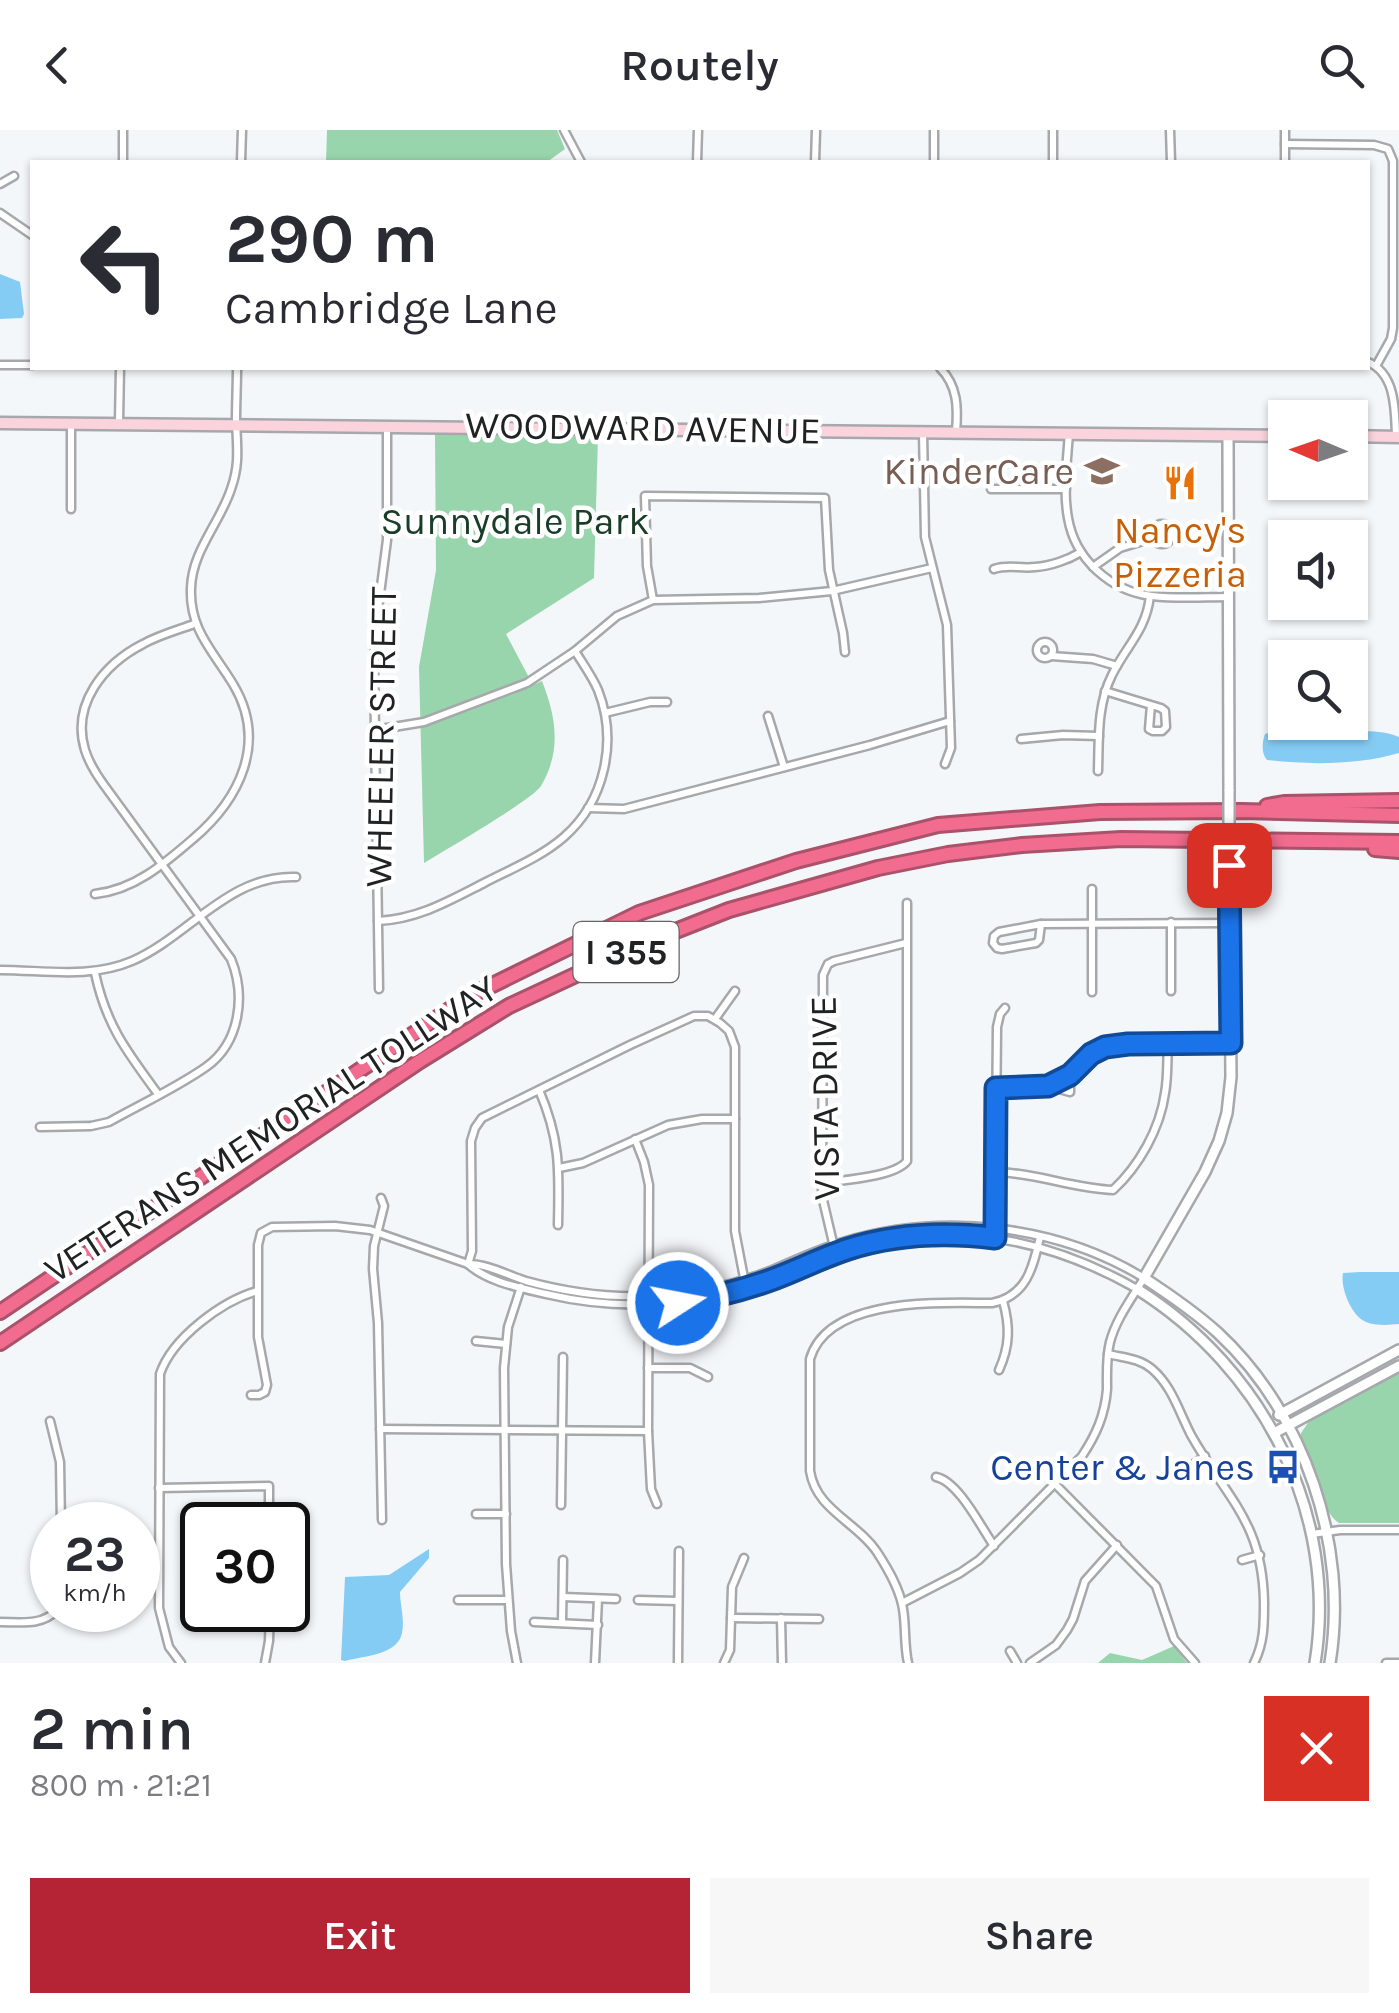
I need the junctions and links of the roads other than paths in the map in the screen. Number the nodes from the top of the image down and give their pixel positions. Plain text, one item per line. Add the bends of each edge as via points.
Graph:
1 (123, 130) edge
2 (242, 130) edge
3 (564, 130) edge
4 (698, 130) edge
5 (816, 130) edge
6 (934, 130) edge
7 (1053, 130) edge
8 (1170, 130) edge
9 (1285, 130) edge
10 (1285, 144) junction
11 (123, 160) edge
12 (241, 160) edge
13 (581, 160) edge
14 (697, 160) edge
15 (815, 160) edge
16 (934, 160) edge
17 (1053, 160) edge
18 (1172, 160) edge
19 (1285, 160) edge
20 (14, 176) dead end
21 (0, 184) edge
22 (0, 212) edge
23 (30, 234) edge
24 (1370, 363) edge
25 (0, 366) edge
26 (30, 366) edge
27 (1376, 366) junction
28 (120, 370) edge
29 (237, 370) edge
30 (943, 370) edge
31 (119, 422) junction
32 (0, 423) edge
33 (71, 423) junction
34 (236, 424) junction
35 (387, 426) junction
36 (923, 432) junction
37 (956, 432) junction
38 (1069, 433) junction
39 (1228, 435) junction
40 (1268, 436) edge
41 (1368, 436) edge
42 (1397, 437) edge
43 (992, 489) dead end
44 (1066, 489) junction
45 (71, 509) dead end
46 (1153, 538) dead end
47 (1081, 552) junction
48 (1092, 567) junction
49 (932, 568) junction
50 (994, 569) dead end
51 (832, 590) junction
52 (1150, 596) junction
53 (1230, 597) junction
54 (654, 600) junction
55 (194, 624) junction
56 (575, 651) junction
57 (844, 652) dead end
58 (1051, 656) dead end
59 (1116, 666) junction
60 (1106, 690) junction
61 (667, 702) dead end
62 (1150, 705) dead end
63 (605, 713) junction
64 (768, 716) dead end
65 (950, 720) junction
66 (376, 730) junction
67 (1098, 736) junction
68 (1021, 739) dead end
69 (945, 764) dead end
70 (784, 768) junction
71 (1098, 770) dead end
72 (1399, 801) edge
73 (588, 808) junction
74 (1242, 811) junction
75 (1399, 815) edge
76 (1348, 841) junction
77 (1399, 842) edge
78 (1399, 851) edge
79 (161, 866) junction
80 (296, 877) dead end
81 (1092, 889) dead end
82 (95, 894) dead end
83 (907, 902) dead end
84 (199, 915) junction
85 (378, 920) junction
86 (1092, 922) junction
87 (1171, 922) junction
88 (1229, 922) junction
89 (1041, 924) junction
90 (906, 943) junction
91 (0, 970) edge
92 (95, 972) junction
93 (379, 989) dead end
94 (735, 991) dead end
95 (1171, 991) dead end
96 (1092, 992) dead end
97 (1005, 1008) dead end
98 (715, 1019) junction
99 (1231, 1043) junction
100 (1168, 1044) junction
101 (1070, 1075) junction
102 (1048, 1086) junction
103 (996, 1088) junction
104 (539, 1090) junction
105 (158, 1094) junction
106 (735, 1119) junction
107 (40, 1127) dead end
108 (635, 1139) junction
109 (559, 1168) junction
110 (997, 1172) junction
111 (822, 1184) junction
112 (380, 1198) dead end
113 (558, 1225) dead end
114 (996, 1228) junction
115 (378, 1231) junction
116 (1040, 1237) junction
117 (995, 1238) junction
118 (1038, 1247) junction
119 (834, 1249) junction
120 (468, 1264) junction
121 (1144, 1278) junction
122 (522, 1284) junction
123 (745, 1284) junction
124 (1137, 1289) junction
125 (258, 1290) junction
126 (648, 1300) junction
127 (1003, 1301) junction
128 (0, 1312) edge
129 (476, 1340) dead end
130 (0, 1343) edge
131 (506, 1344) junction
132 (1399, 1350) edge
133 (1108, 1354) junction
134 (563, 1357) dead end
135 (1399, 1366) edge
136 (648, 1368) junction
137 (999, 1370) dead end
138 (708, 1376) dead end
139 (251, 1395) dead end
140 (1281, 1414) junction
141 (50, 1421) dead end
142 (1268, 1421) junction
143 (1288, 1426) junction
144 (380, 1430) junction
145 (505, 1430) junction
146 (560, 1430) junction
147 (648, 1431) junction
148 (1274, 1433) junction
149 (1205, 1456) junction
150 (1177, 1476) dead end
151 (936, 1477) dead end
152 (1055, 1484) junction
153 (160, 1488) junction
154 (61, 1502) edge
155 (269, 1502) edge
156 (657, 1504) dead end
157 (561, 1505) dead end
158 (476, 1514) dead end
159 (506, 1514) junction
160 (382, 1520) dead end
161 (1399, 1530) edge
162 (1327, 1531) junction
163 (1312, 1534) junction
164 (1117, 1545) junction
165 (994, 1546) junction
166 (679, 1551) dead end
167 (1260, 1555) junction
168 (744, 1558) dead end
169 (564, 1560) dead end
170 (1242, 1560) dead end
171 (563, 1597) junction
172 (598, 1599) junction
173 (616, 1599) dead end
174 (458, 1600) dead end
175 (508, 1600) junction
176 (638, 1600) dead end
177 (678, 1601) junction
178 (902, 1603) junction
179 (731, 1618) junction
180 (781, 1618) junction
181 (819, 1619) dead end
182 (0, 1622) edge
183 (30, 1622) edge
184 (534, 1622) dead end
185 (562, 1623) junction
186 (598, 1625) junction
187 (270, 1632) edge
188 (1010, 1652) dead end
189 (180, 1663) edge
190 (265, 1663) edge
191 (517, 1663) edge
192 (594, 1663) edge
193 (678, 1663) edge
194 (724, 1663) edge
195 (782, 1663) edge
196 (908, 1663) edge
197 (1017, 1663) edge
198 (1030, 1663) edge
199 (1195, 1663) edge
200 (1254, 1663) edge
201 (1315, 1663) edge
202 (1330, 1663) edge
203 (1386, 1663) edge
204 (1399, 1663) edge

1 - 11 street
2 - 12 street
3 - 13 street
4 - 14 street
5 - 15 street
6 - 16 street
7 - 17 street
8 - 18 street
9 - 10 street
10 - 19 street
10 - 27 street via 1374,145 1388,149 1393,161 1393,328
20 - 21 street
22 - 23 street
24 - 27 street
25 - 26 street
27 - 42 street via 1394,398
28 - 31 street
29 - 34 street
30 - 37 street via 955,392
31 - 33 main road, WOODWARD AVENUE
31 - 34 main road, WOODWARD AVENUE
32 - 33 main road, WOODWARD AVENUE
33 - 45 street
34 - 35 main road, WOODWARD AVENUE
34 - 55 street via 232,488 192,577
35 - 36 main road, WOODWARD AVENUE
35 - 66 street, WHEELER STREET
36 - 37 main road, WOODWARD AVENUE
36 - 49 street via 924,527
37 - 38 main road, WOODWARD AVENUE
38 - 39 main road, WOODWARD AVENUE
38 - 44 street
39 - 40 main road, WOODWARD AVENUE
39 - 53 street
41 - 42 main road
43 - 44 street
44 - 47 street via 1069,524
46 - 48 street via 1120,548
47 - 48 street
47 - 50 street via 1037,567
48 - 52 street via 1120,587
49 - 51 street
49 - 65 street via 947,626
51 - 54 street
51 - 54 street via 825,498 646,496
51 - 57 street
52 - 53 street
52 - 59 street via 1137,638
53 - 88 street, bridge
54 - 56 street via 617,616
55 - 79 street via 242,700 248,750 236,787 214,821
55 - 79 street via 143,644 109,667 82,720 92,768
56 - 63 street
56 - 66 street via 508,692 424,722
58 - 59 street
59 - 60 street
60 - 62 street
60 - 67 street
61 - 63 street
63 - 73 street via 606,759
64 - 70 street
65 - 69 street
65 - 70 street
66 - 85 street, WHEELER STREET
67 - 68 street
67 - 71 street
70 - 73 street via 624,809
72 - 74 highway via 1284,803
73 - 85 street via 534,858 424,913
74 - 75 highway, VETERANS MEMORIAL TOLLWAY / I 355
74 - 128 highway, VETERANS MEMORIAL TOLLWAY / I 355 via 1100,812 938,825 639,913 470,996
76 - 77 highway, VETERANS MEMORIAL TOLLWAY / I 355
76 - 78 highway
76 - 130 highway, VETERANS MEMORIAL TOLLWAY / I 355 via 1022,845 878,868 728,910 509,1006
79 - 82 street via 116,892
79 - 84 street
80 - 84 street via 251,886
81 - 86 street
83 - 90 street
84 - 92 street via 148,954
84 - 105 street via 235,968 238,1016 208,1066
85 - 93 street, WHEELER STREET
86 - 87 street
86 - 89 street
86 - 96 street
87 - 88 street
87 - 95 street
88 - 99 street
89 - 89 street via 999,932 993,943 1002,949 1036,943
90 - 111 street, VISTA DRIVE via 834,961 823,975
90 - 111 street via 907,1160 891,1172
91 - 92 street
92 - 105 street via 113,1028
94 - 98 street
97 - 103 street via 998,1025
98 - 104 street via 694,1016
98 - 106 street via 735,1047
99 - 100 street
99 - 121 street via 1219,1141
100 - 101 street via 1105,1047
100 - 110 street via 1157,1124 1114,1193
101 - 102 street
101 - 102 street via 1070,1092
102 - 103 street
103 - 110 street
104 - 109 street via 554,1128
104 - 120 street via 482,1118 473,1132
105 - 107 street via 102,1124
106 - 108 street via 678,1122
106 - 123 street via 735,1231
108 - 109 street
108 - 126 street via 649,1185
109 - 113 street
110 - 114 street
111 - 119 street, VISTA DRIVE
112 - 115 street
114 - 116 street
114 - 117 street
114 - 119 street via 882,1232
115 - 120 street
115 - 125 street via 272,1227 258,1246
115 - 144 street via 373,1269
116 - 118 street
116 - 121 street
117 - 118 street
117 - 119 street via 904,1237
118 - 124 street via 1087,1262
118 - 127 street via 1026,1283
119 - 123 street
120 - 122 street
121 - 124 street
121 - 140 street via 1220,1334
122 - 126 street via 589,1302
122 - 131 street
123 - 126 street via 693,1301
124 - 133 street
124 - 142 street via 1219,1355
125 - 139 street via 267,1384 265,1392
125 - 153 street via 230,1302 168,1355 158,1383
126 - 136 street
127 - 137 street via 1009,1334
127 - 178 street via 880,1310 833,1328 814,1347 812,1483 822,1501 869,1540
129 - 131 street
131 - 145 street
132 - 140 street
133 - 149 street via 1153,1370
133 - 152 street via 1100,1424
134 - 146 street
135 - 143 street
136 - 138 street via 690,1368
136 - 147 street
140 - 142 street
140 - 143 street
141 - 154 street
142 - 148 street
143 - 148 street
143 - 162 street
144 - 145 street
144 - 160 street
145 - 146 street
145 - 159 street
146 - 147 street
146 - 157 street
147 - 156 street
148 - 163 street
149 - 150 street
149 - 167 street
151 - 165 street via 952,1486
152 - 164 street
152 - 165 street
153 - 155 street via 269,1486
153 - 189 street via 159,1608
158 - 159 street
159 - 175 street
161 - 162 street
162 - 163 street
162 - 202 street via 1335,1600
163 - 201 street via 1320,1592
164 - 198 street via 1085,1581 1067,1630
164 - 199 street via 1156,1586 1174,1638
165 - 178 street via 973,1565
166 - 177 street
167 - 170 street
167 - 200 street via 1264,1626
168 - 179 street via 732,1588
169 - 171 street
171 - 172 street
171 - 185 street
172 - 173 street
172 - 186 street
174 - 175 street
175 - 191 street
176 - 177 street
177 - 193 street
178 - 196 street
179 - 180 street
179 - 194 street
180 - 181 street
180 - 195 street
182 - 183 street
184 - 185 street
185 - 186 street
186 - 192 street
187 - 190 street
188 - 197 street
203 - 204 street

